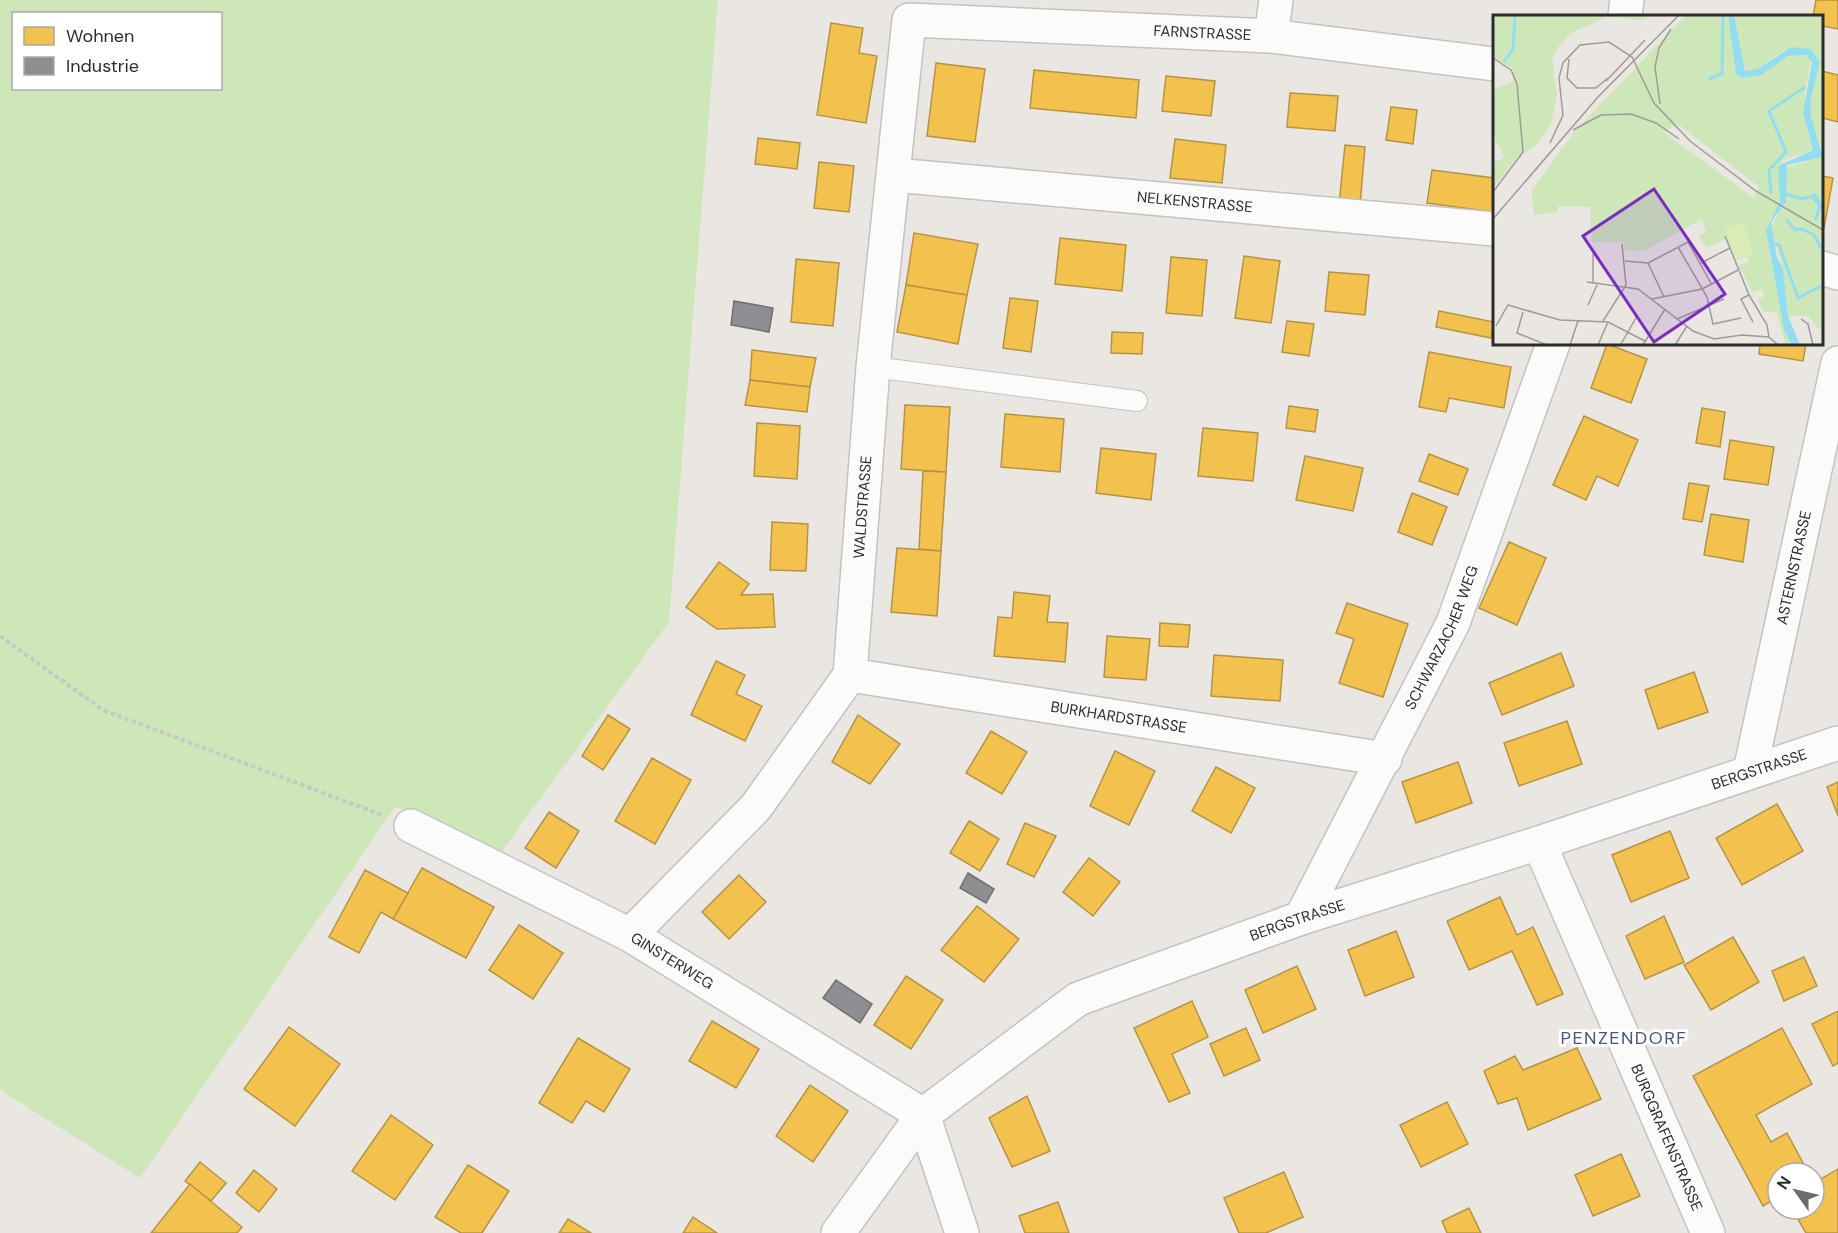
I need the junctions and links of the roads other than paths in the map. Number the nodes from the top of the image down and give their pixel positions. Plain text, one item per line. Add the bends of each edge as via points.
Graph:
1 (1276, 0) edge
2 (1627, 0) edge
3 (910, 10) edge
4 (1625, 15) edge
5 (1271, 36) junction
6 (1493, 64) edge
7 (894, 175) junction
8 (1493, 230) edge
9 (1823, 269) edge
10 (1838, 273) edge
11 (1552, 345) edge
12 (1838, 363) edge
13 (873, 368) junction
14 (1137, 401) dead end
15 (850, 675) junction
16 (1838, 742) edge
17 (1385, 759) junction
18 (1750, 771) junction
19 (411, 826) road end
20 (1539, 843) junction
21 (1300, 918) junction
22 (630, 935) junction
23 (923, 1115) junction
24 (838, 1233) edge
25 (962, 1233) edge
26 (1708, 1233) edge

1 - 5 street
2 - 4 street
3 - 5 street, FARNSTRASSE
3 - 7 street, WALDSTRASSE
5 - 6 street, FARNSTRASSE
7 - 8 street, NELKENSTRASSE
7 - 13 street, WALDSTRASSE
9 - 10 street
11 - 17 street, SCHWARZACHER WEG via 1453,623
12 - 18 street, ASTERNSTRASSE
13 - 14 lane
13 - 15 street, WALDSTRASSE
15 - 17 street, BURKHARDSTRASSE
15 - 22 street via 756,807
16 - 18 street, BERGSTRASSE
17 - 21 street, SCHWARZACHER WEG
18 - 20 street, BERGSTRASSE
19 - 22 street, GINSTERWEG
20 - 21 street, BERGSTRASSE
20 - 26 street, BURGGRAFENSTRASSE
21 - 23 street, BERGSTRASSE via 1078,999
22 - 23 street, GINSTERWEG
23 - 24 street, BERGSTRASSE
23 - 25 street

